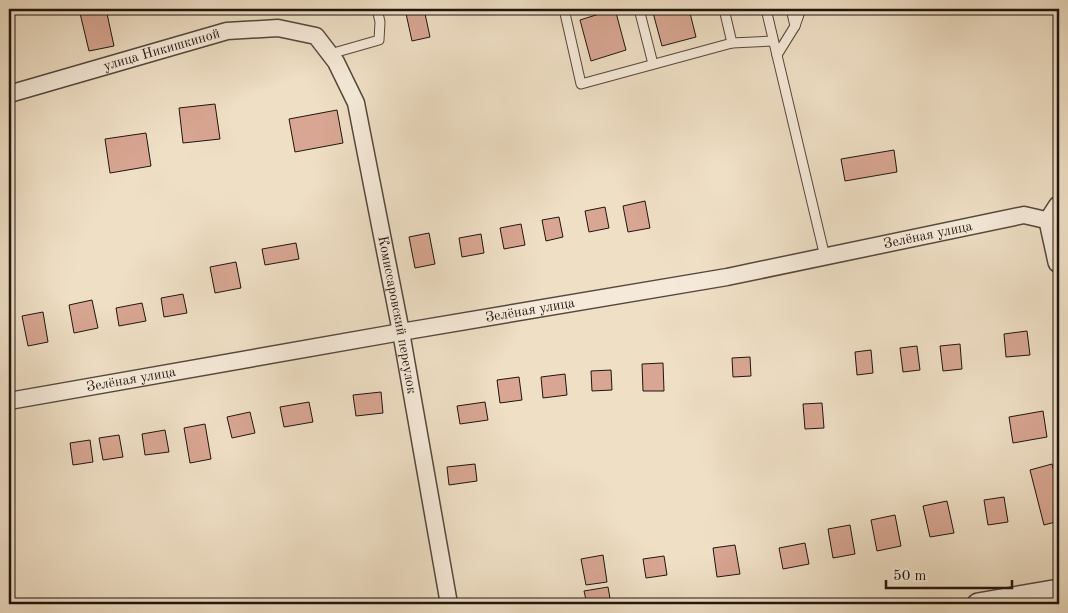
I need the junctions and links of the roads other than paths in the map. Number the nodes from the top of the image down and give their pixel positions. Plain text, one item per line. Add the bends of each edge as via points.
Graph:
1 (377, 9) edge
2 (564, 9) edge
3 (639, 9) edge
4 (724, 9) edge
5 (766, 9) edge
6 (792, 9) edge
7 (801, 9) edge
8 (795, 26) junction
9 (316, 36) joint
10 (774, 40) junction
11 (732, 43) junction
12 (330, 54) junction
13 (777, 55) junction
14 (653, 64) junction
15 (9, 94) edge
16 (1055, 214) edge
17 (825, 257) junction
18 (1059, 262) edge
19 (401, 332) junction
20 (9, 401) edge
21 (1059, 590) edge
22 (449, 604) edge
23 (978, 604) edge

1 - 12 lane via 379,40
2 - 14 lane via 581,84
3 - 14 lane
4 - 11 lane
5 - 10 lane
6 - 8 lane
7 - 8 lane
8 - 13 lane
9 - 12 street, Комиссаровский переулок
9 - 15 street, улица Никишкиной via 278,28 227,31
10 - 11 lane
10 - 13 lane
11 - 14 lane
12 - 19 street, Комиссаровский переулок via 356,103
13 - 17 lane
16 - 17 street, Зелёная улица via 1024,215
16 - 18 street
17 - 19 street, Зелёная улица via 727,277
19 - 20 street, Зелёная улица
19 - 22 street, Комиссаровский переулок
21 - 23 street

